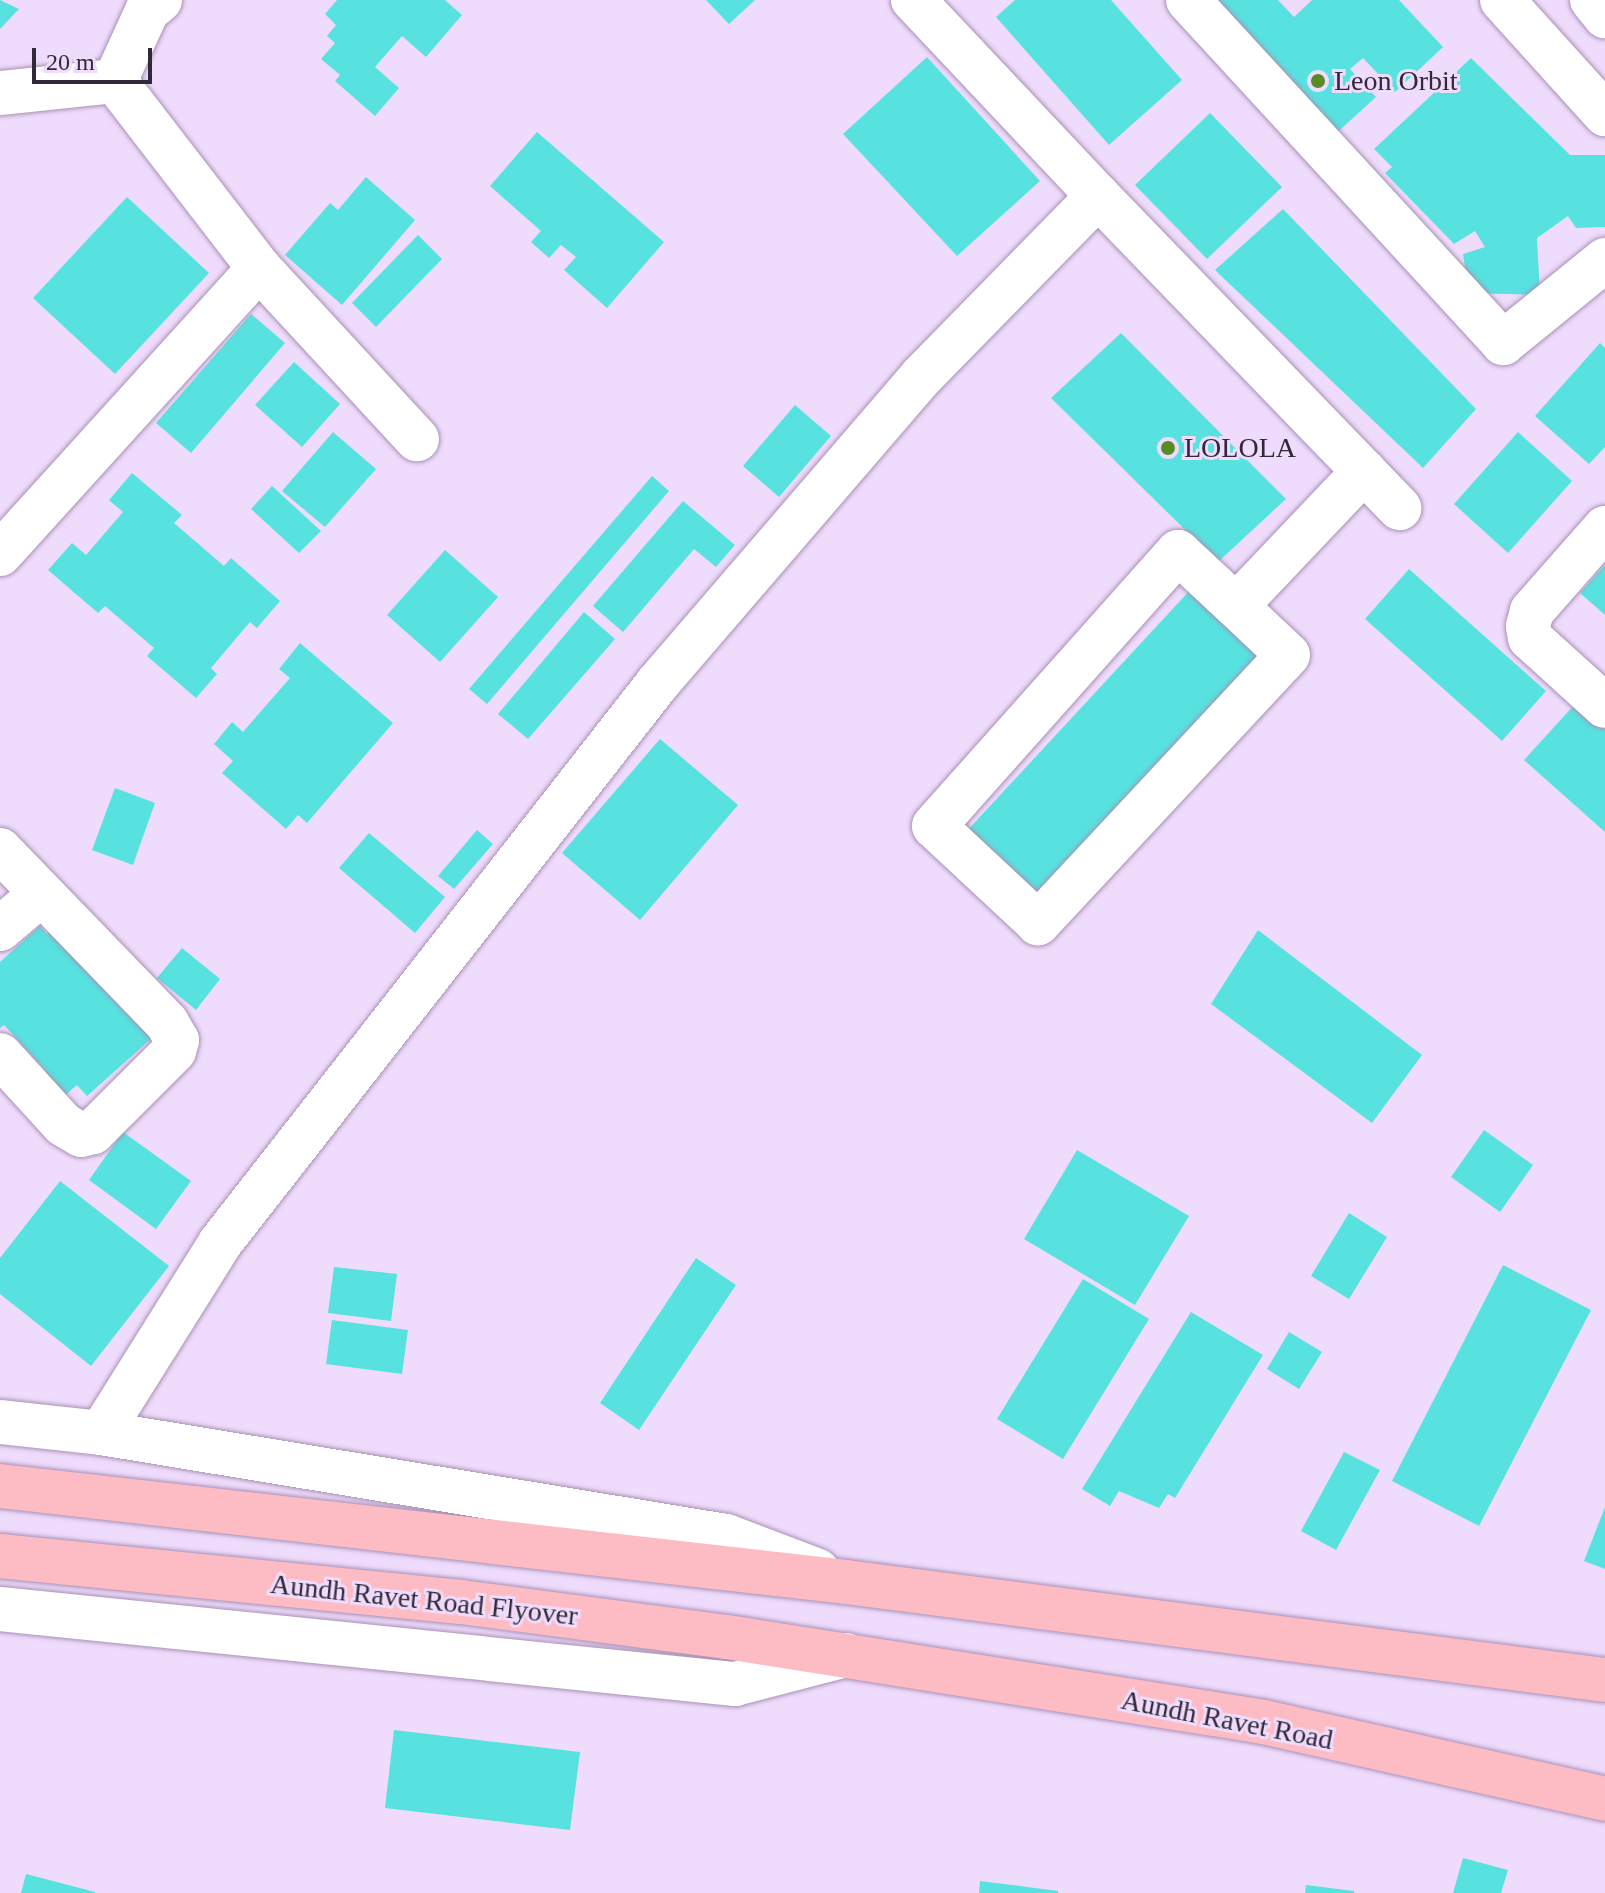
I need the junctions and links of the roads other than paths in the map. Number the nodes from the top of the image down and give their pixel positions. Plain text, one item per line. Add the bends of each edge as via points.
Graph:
1 (160, 0) edge
2 (913, 0) edge
3 (1188, 0) edge
4 (1502, 0) edge
5 (1592, 0) edge
6 (1605, 16) edge
7 (115, 81) junction
8 (0, 93) edge
9 (1605, 114) edge
10 (1098, 196) junction
11 (1605, 260) edge
12 (259, 268) junction
13 (417, 439) dead end
14 (1364, 471) junction
15 (1399, 508) dead end
16 (1605, 528) edge
17 (0, 554) edge
18 (1236, 606) junction
19 (1605, 706) edge
20 (0, 850) edge
21 (41, 894) junction
22 (0, 929) edge
23 (0, 1055) edge
24 (0, 1422) edge
25 (101, 1433) junction
26 (0, 1486) edge
27 (0, 1556) edge
28 (846, 1582) junction
29 (0, 1609) edge
30 (846, 1655) junction
31 (1605, 1680) edge
32 (1605, 1799) edge

1 - 7 street via 147,11
2 - 10 street
3 - 11 street via 1503,343
4 - 9 street
5 - 6 street
7 - 8 street
7 - 12 street
10 - 14 street
10 - 25 street via 921,377 657,684 220,1243
12 - 13 street
12 - 17 street
14 - 15 street
14 - 18 street
16 - 19 street via 1532,611 1530,638
18 - 18 street via 1178,552 934,826 1038,923 1288,655
20 - 21 street
21 - 22 street
21 - 23 street via 167,1023 174,1051 93,1132 81,1135 63,1124
24 - 25 street
25 - 28 street via 726,1536
26 - 28 main road
27 - 30 main road, Aundh Ravet Road Flyover via 727,1637
28 - 31 main road
29 - 30 street via 735,1684
30 - 32 main road, Aundh Ravet Road via 1264,1722

